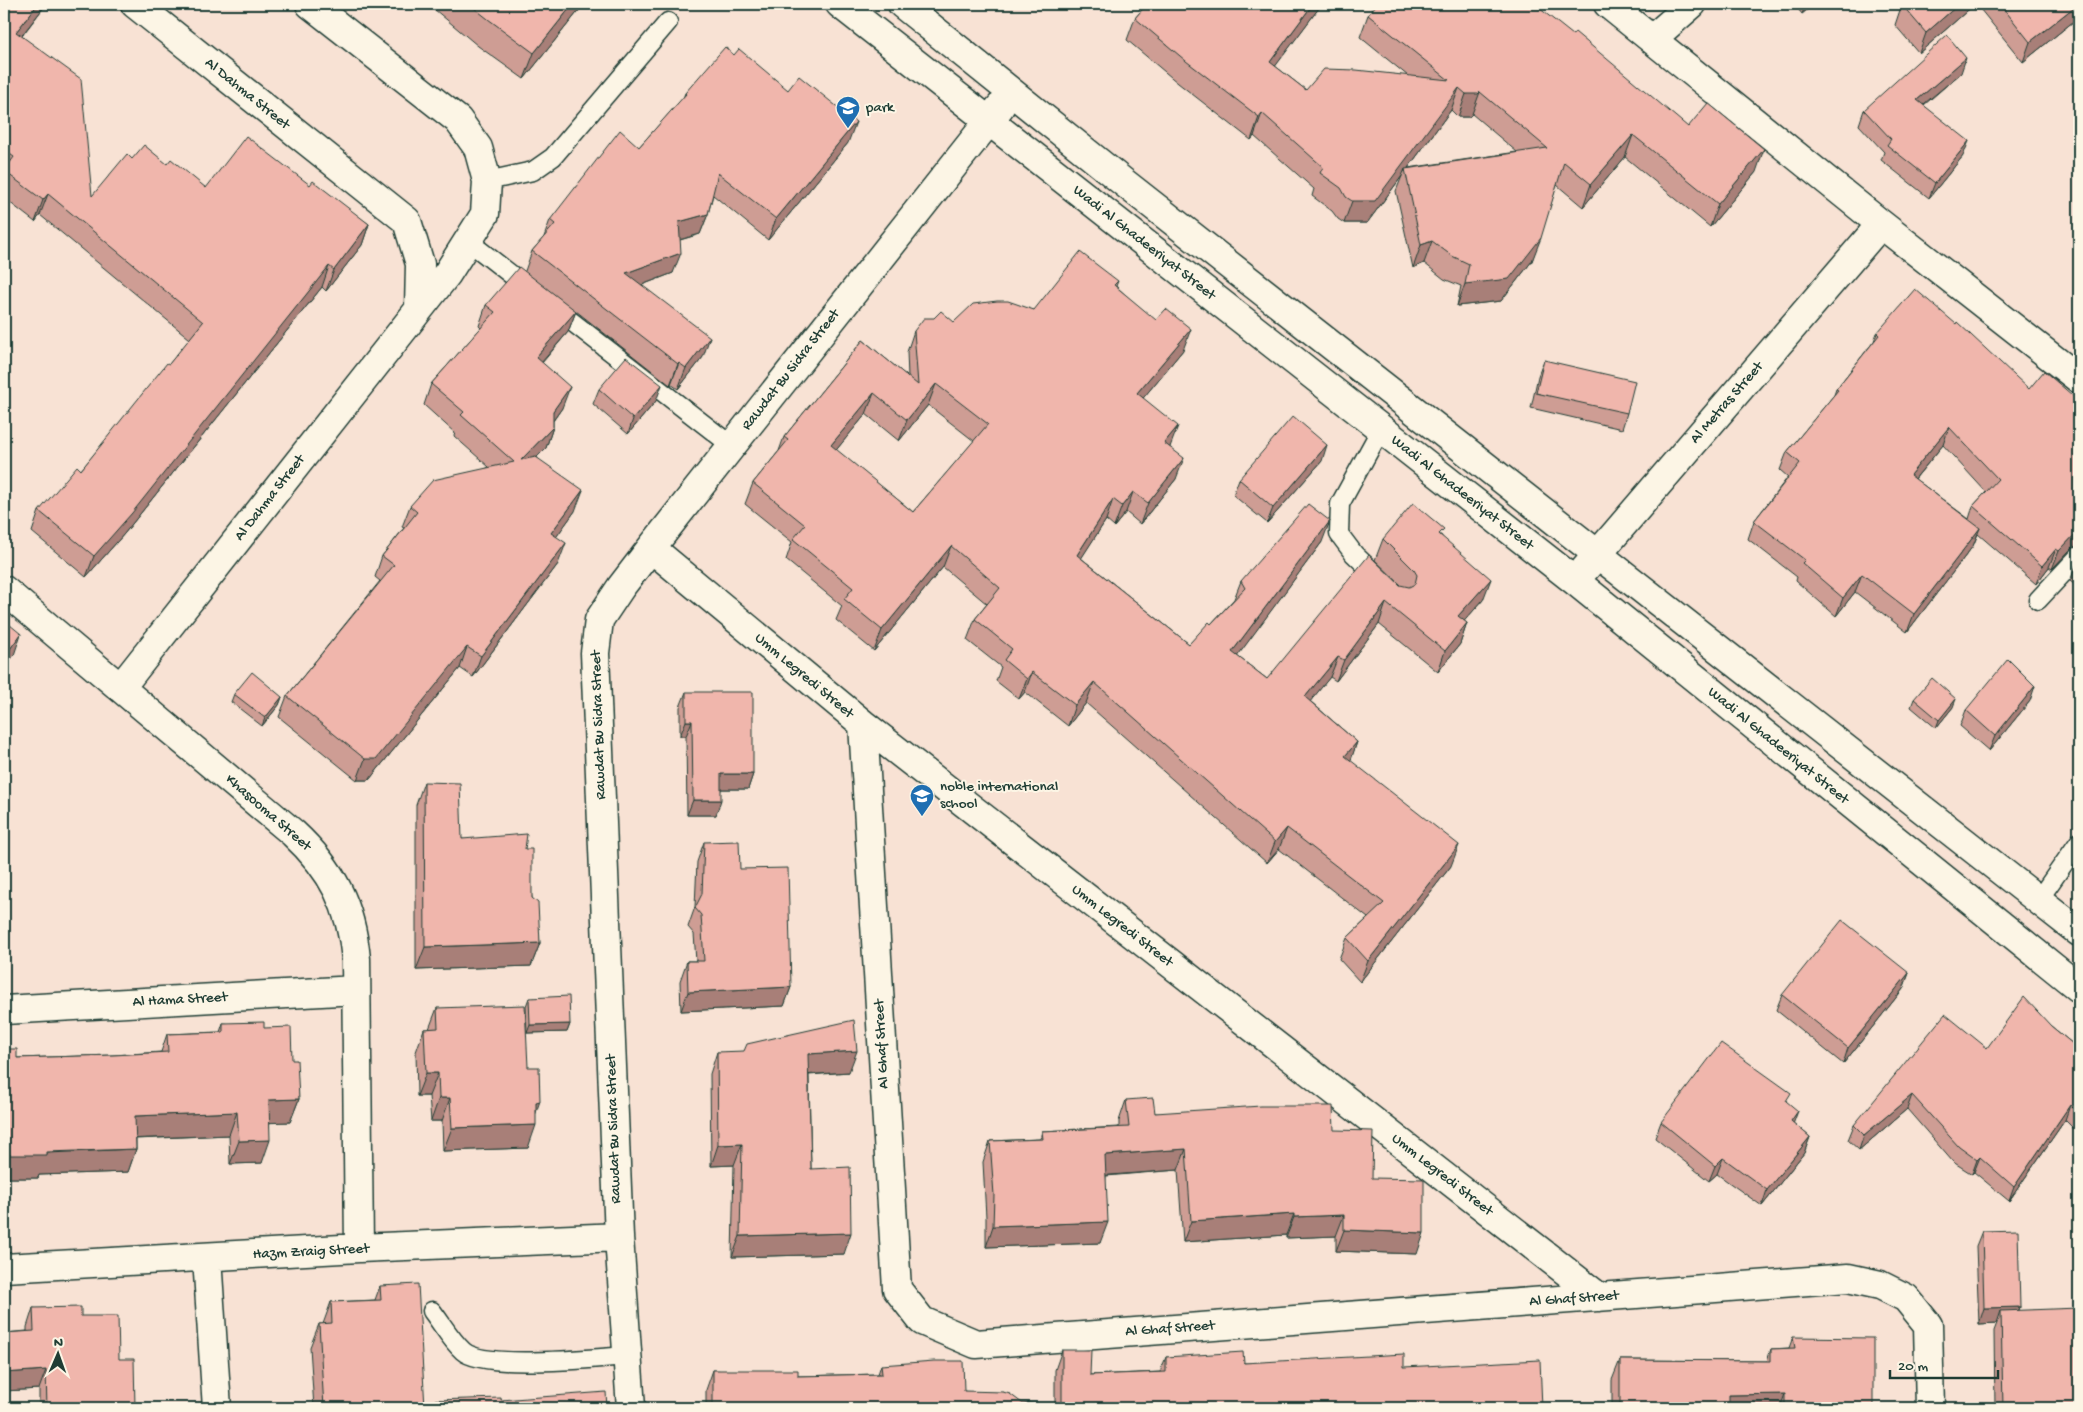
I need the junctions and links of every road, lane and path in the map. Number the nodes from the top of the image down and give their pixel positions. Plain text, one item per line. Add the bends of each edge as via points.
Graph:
1 (134, 4) edge
2 (310, 4) edge
3 (840, 4) edge
4 (902, 4) edge
5 (1608, 4) edge
6 (1692, 4) edge
7 (668, 22) dead end
8 (1652, 39) junction
9 (1011, 92) junction
10 (989, 121) junction
11 (487, 180) junction
12 (1881, 224) junction
13 (468, 241) junction
14 (419, 308) junction
15 (2079, 379) edge
16 (1381, 429) junction
17 (732, 446) junction
18 (651, 548) junction
19 (1597, 555) junction
20 (2079, 556) edge
21 (1574, 581) junction
22 (4, 590) edge
23 (1392, 592) edge
24 (2038, 600) dead end
25 (121, 687) junction
26 (863, 724) junction
27 (2079, 842) edge
28 (2039, 900) junction
29 (2079, 932) edge
30 (2079, 988) edge
31 (356, 990) junction
32 (4, 1010) edge
33 (619, 1237) junction
34 (359, 1248) junction
35 (207, 1258) junction
36 (4, 1268) edge
37 (1599, 1297) junction
38 (432, 1311) dead end
39 (627, 1356) junction
40 (217, 1408) edge
41 (631, 1408) edge
42 (1930, 1408) edge

1 - 14 street, Al Dahma Street via 407,221 420,264
2 - 11 street, Al Dahma Street via 458,120 478,148
3 - 10 street, Wadi Al Ghadeeriyat Street
4 - 9 street
5 - 8 street
6 - 8 street
7 - 11 lane via 553,157 534,171
8 - 12 street
9 - 10 street, Rawdat Bu Sidra Street
9 - 19 street
10 - 16 street, Wadi Al Ghadeeriyat Street
10 - 17 street, Rawdat Bu Sidra Street
11 - 13 street, Al Dahma Street via 485,214
12 - 15 street
12 - 19 street, Al Metras Street
13 - 14 street, Al Dahma Street via 447,274
13 - 17 lane
14 - 25 street, Al Dahma Street
16 - 21 street, Wadi Al Ghadeeriyat Street
16 - 23 lane via 1340,504 1339,534
17 - 18 street, Rawdat Bu Sidra Street
18 - 26 street, Umm Legredi Street
18 - 33 street, Rawdat Bu Sidra Street via 599,620 595,653
19 - 21 street, Al Metras Street
19 - 28 street
20 - 24 lane
21 - 30 street, Wadi Al Ghadeeriyat Street
22 - 25 street, Khasooma Street
25 - 31 street, Khasooma Street via 311,849 331,874 354,934
26 - 37 street, Umm Legredi Street
26 - 37 street, Al Ghaf Street via 897,1289 922,1321 976,1344
27 - 28 lane
28 - 29 street
31 - 32 street, Al Hama Street
31 - 34 street, Khasooma Street
33 - 34 street, Hazm Zraig Street
33 - 39 street, Rawdat Bu Sidra Street
34 - 35 street, Hazm Zraig Street
35 - 36 street, Hazm Zraig Street
35 - 40 street
37 - 42 street, Al Ghaf Street via 1848,1278 1880,1286 1906,1298 1928,1325
38 - 39 lane via 463,1351 477,1358 510,1361
39 - 41 street, Rawdat Bu Sidra Street

